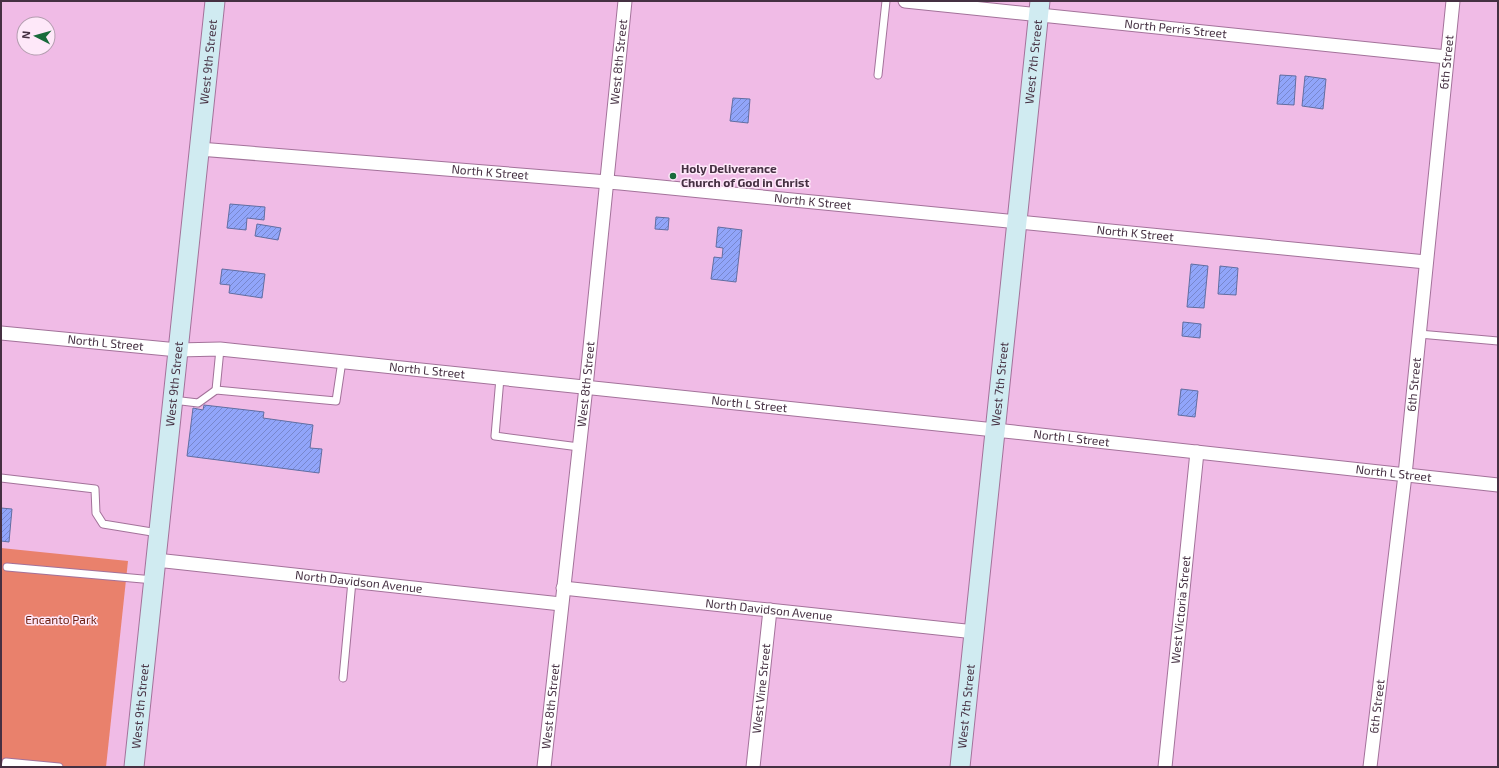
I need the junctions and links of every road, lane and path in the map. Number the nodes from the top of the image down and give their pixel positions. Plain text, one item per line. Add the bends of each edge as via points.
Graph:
1 (215, 1) edge
2 (626, 1) edge
3 (886, 1) edge
4 (905, 1) edge
5 (1453, 1) edge
6 (1039, 8) edge
7 (1447, 57) junction
8 (878, 75) dead end
9 (199, 149) junction
10 (607, 182) junction
11 (1017, 222) junction
12 (1426, 262) junction
13 (1, 332) edge
14 (1419, 334) junction
15 (1498, 341) edge
16 (220, 348) junction
17 (178, 350) junction
18 (342, 361) junction
19 (500, 378) junction
20 (586, 387) junction
21 (216, 390) junction
22 (172, 400) junction
23 (995, 430) junction
24 (579, 447) junction
25 (1197, 452) junction
26 (1405, 475) junction
27 (1, 478) edge
28 (1498, 485) edge
29 (159, 533) junction
30 (156, 560) junction
31 (7, 567) dead end
32 (154, 580) junction
33 (352, 581) junction
34 (563, 588) junction
35 (561, 604) junction
36 (770, 610) junction
37 (975, 632) junction
38 (342, 678) dead end
39 (5, 767) edge
40 (59, 767) edge
41 (134, 767) edge
42 (544, 767) edge
43 (753, 767) edge
44 (960, 767) edge
45 (1165, 767) edge
46 (1370, 767) edge

1 - 9 street, West 9th Street
2 - 10 street, West 8th Street
3 - 8 lane
4 - 6 street, North Perris Street
5 - 7 street, 6th Street
6 - 7 street, North Perris Street
6 - 11 street, West 7th Street
7 - 12 street, 6th Street
9 - 10 street, North K Street
9 - 17 street, West 9th Street
10 - 11 street, North K Street
10 - 20 street, West 8th Street
11 - 12 street, North K Street
11 - 23 street, West 7th Street
12 - 14 street, 6th Street
13 - 17 street, North L Street
14 - 15 lane
14 - 26 street, 6th Street
16 - 17 street, North L Street
16 - 18 street, North L Street
16 - 21 lane
17 - 22 street, West 9th Street
18 - 19 street, North L Street
18 - 21 lane via 336,401
19 - 20 street, North L Street
19 - 24 lane via 495,436
20 - 23 street, North L Street
20 - 24 street, West 8th Street
21 - 22 lane via 198,403
22 - 29 street, West 9th Street
23 - 25 street, North L Street
23 - 37 street, West 7th Street
24 - 34 street, West 8th Street
25 - 26 street, North L Street
25 - 45 street, West Victoria Street
26 - 28 street, North L Street
26 - 46 street, 6th Street
27 - 29 lane via 95,488 96,513 102,524
29 - 30 street, West 9th Street
30 - 32 street, West 9th Street
30 - 33 street, North Davidson Avenue
31 - 32 lane
32 - 41 street, West 9th Street
33 - 35 street, North Davidson Avenue
33 - 38 lane
34 - 35 street, West 8th Street
34 - 36 street, North Davidson Avenue
35 - 42 street, West 8th Street
36 - 37 street, North Davidson Avenue
36 - 43 street, West Vine Street
37 - 44 street, West 7th Street
39 - 40 lane via 6,762

